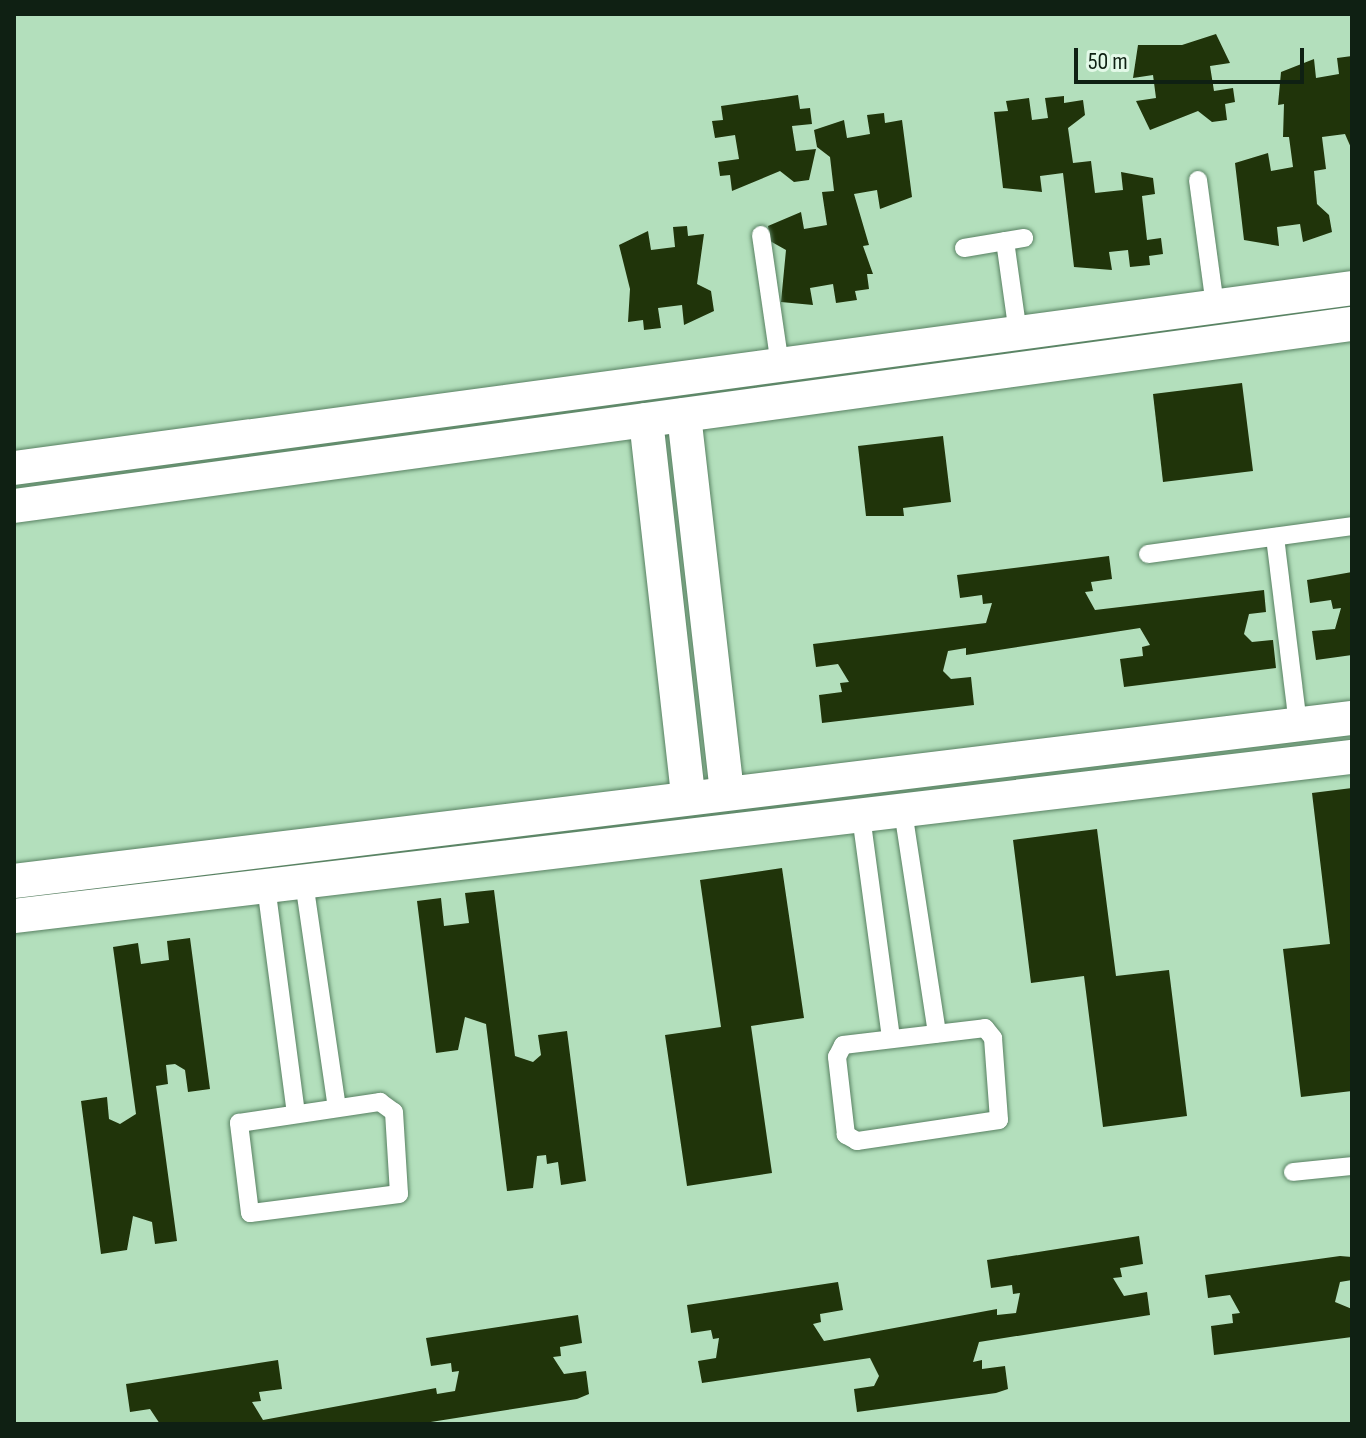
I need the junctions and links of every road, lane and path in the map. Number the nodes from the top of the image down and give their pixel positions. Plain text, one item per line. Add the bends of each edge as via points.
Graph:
1 (1198, 180) dead end
2 (761, 235) dead end
3 (1024, 238) dead end
4 (1005, 241) junction
5 (964, 248) dead end
6 (1352, 288) edge
7 (1215, 306) junction
8 (1352, 324) edge
9 (1018, 333) junction
10 (1220, 342) junction
11 (780, 366) junction
12 (684, 415) junction
13 (646, 420) junction
14 (14, 468) edge
15 (14, 506) edge
16 (1352, 526) edge
17 (1275, 537) junction
18 (1148, 554) dead end
19 (1352, 718) edge
20 (1298, 724) junction
21 (1352, 757) edge
22 (727, 793) junction
23 (688, 797) junction
24 (903, 811) junction
25 (861, 816) junction
26 (14, 881) edge
27 (304, 882) junction
28 (266, 886) junction
29 (14, 916) edge
30 (937, 1033) junction
31 (891, 1039) junction
32 (337, 1107) junction
33 (296, 1113) junction
34 (1352, 1166) edge
35 (1293, 1172) dead end

1 - 7 lane
2 - 11 lane
3 - 4 lane
4 - 5 lane
4 - 9 lane
6 - 7 street
7 - 9 street
7 - 10 street
8 - 10 street
9 - 11 street
10 - 12 street
11 - 14 street
12 - 13 street
12 - 22 street
13 - 15 street
13 - 23 street
16 - 17 lane
17 - 18 lane
17 - 20 lane
19 - 20 street
20 - 22 street
21 - 24 street
22 - 23 street
23 - 26 street
24 - 25 street
24 - 30 lane
25 - 27 street
25 - 31 lane
27 - 28 street
27 - 32 lane
28 - 29 street
28 - 33 lane
30 - 31 lane
30 - 31 lane via 985,1028 992,1033 999,1120 853,1141 845,1130 837,1053
32 - 33 lane
32 - 33 lane via 390,1104 399,1194 254,1215 246,1205 237,1127 243,1120
34 - 35 lane

